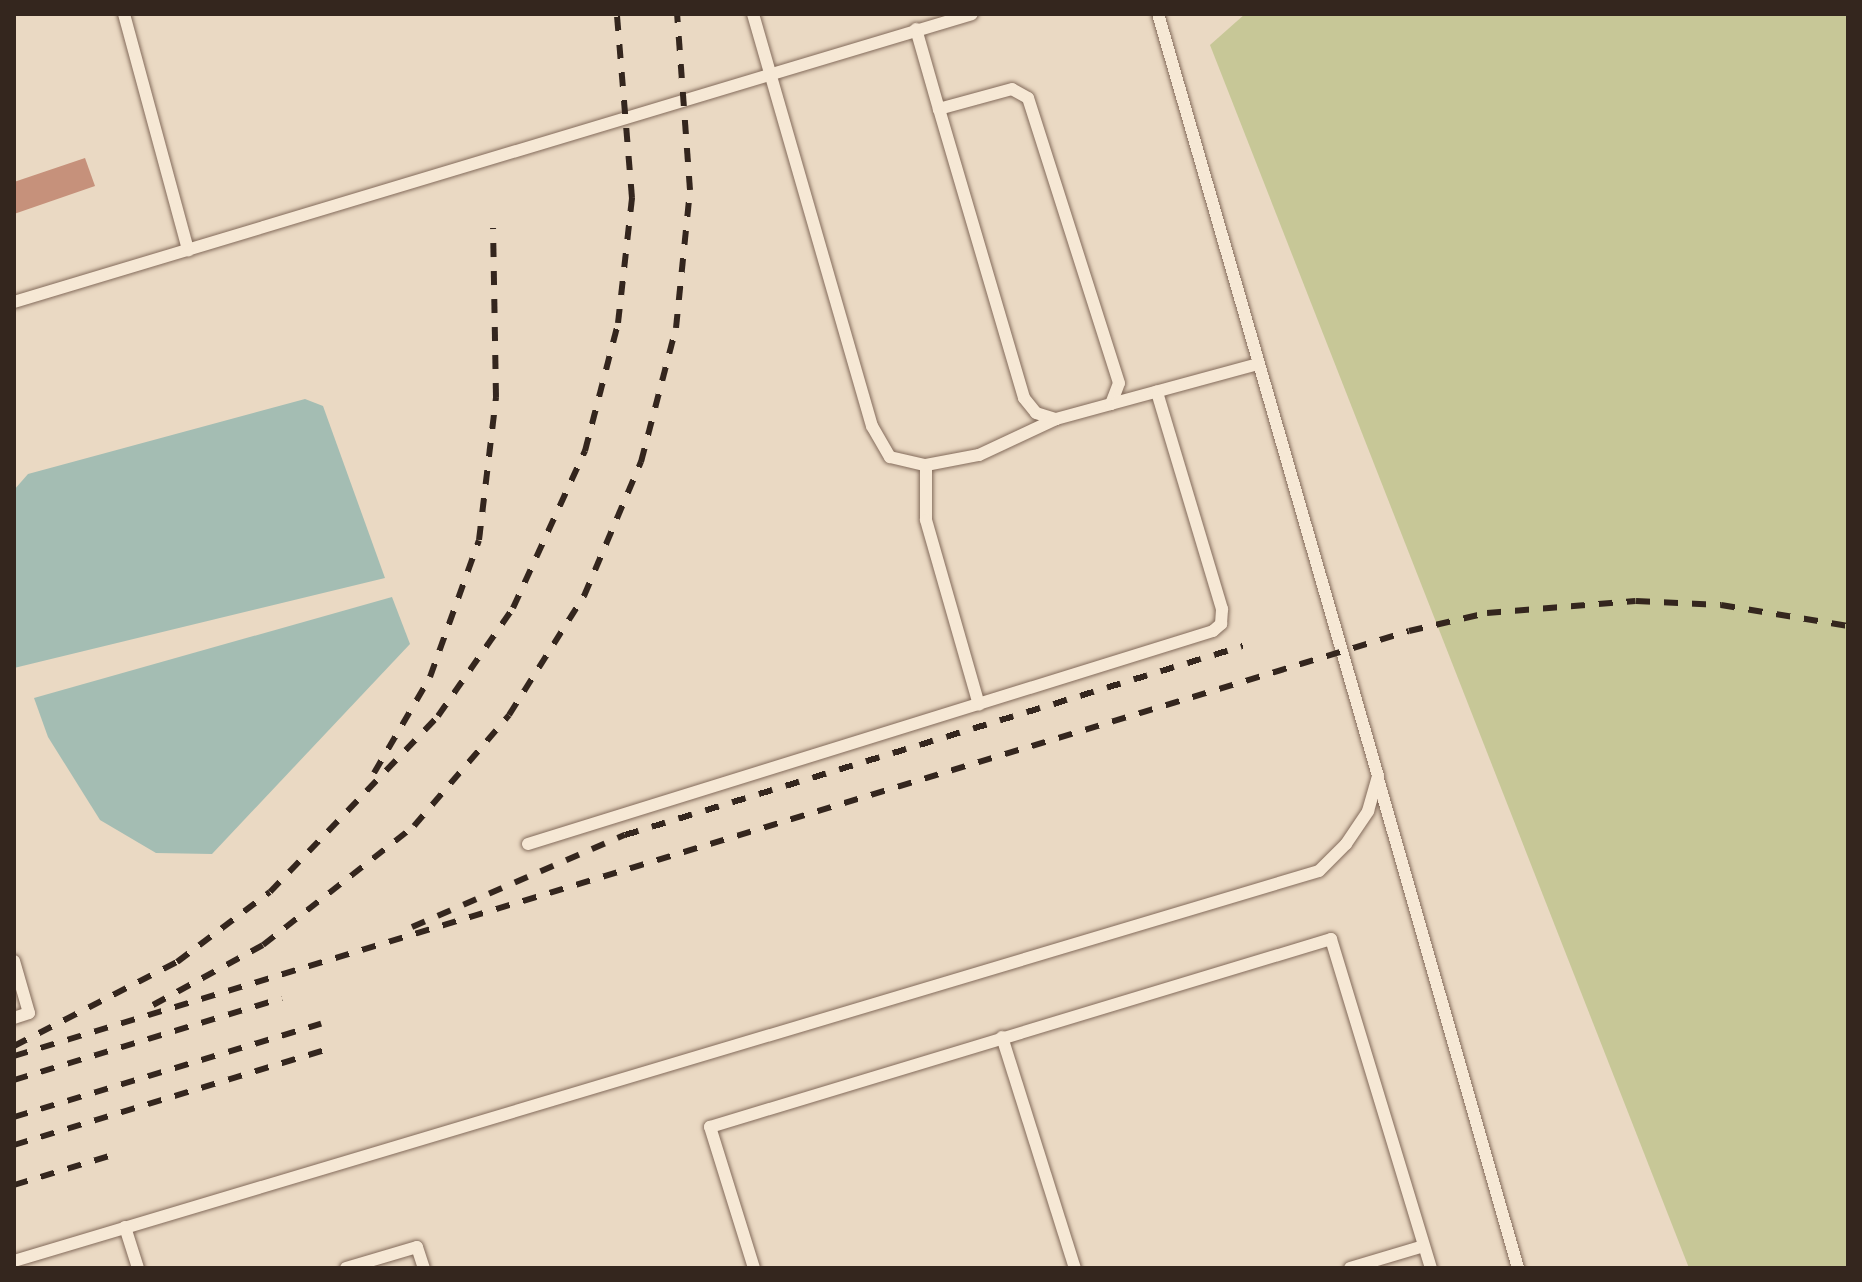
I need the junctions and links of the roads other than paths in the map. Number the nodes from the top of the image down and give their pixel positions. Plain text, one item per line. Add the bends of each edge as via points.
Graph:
1 (124, 14) edge
2 (753, 14) edge
3 (972, 14) edge
4 (1158, 14) edge
5 (916, 29) junction
6 (770, 72) junction
7 (939, 109) junction
8 (188, 250) junction
9 (14, 302) edge
10 (1258, 364) junction
11 (1157, 392) junction
12 (1111, 404) junction
13 (1056, 419) junction
14 (926, 465) junction
15 (979, 705) junction
16 (1378, 776) junction
17 (528, 844) dead end
18 (14, 961) edge
19 (14, 1018) edge
20 (1002, 1037) junction
21 (125, 1227) junction
22 (1424, 1246) junction
23 (14, 1261) edge
24 (138, 1268) edge
25 (346, 1268) edge
26 (424, 1268) edge
27 (754, 1268) edge
28 (1075, 1268) edge
29 (1350, 1268) edge
30 (1431, 1268) edge
31 (1518, 1268) edge

1 - 8 lane
2 - 6 lane
3 - 5 lane
4 - 10 lane
5 - 6 lane
5 - 7 lane
6 - 8 lane
6 - 14 lane via 872,426 890,457
7 - 12 lane via 1012,89 1028,98 1119,383
7 - 13 lane via 1024,398 1036,413
8 - 9 lane
10 - 11 lane
10 - 16 lane
11 - 12 lane
11 - 15 lane via 1221,624 1200,636
12 - 13 lane
13 - 14 lane via 979,455
14 - 15 lane via 926,520
15 - 17 lane
16 - 21 lane via 1368,811 1319,871
16 - 31 lane
18 - 19 lane via 29,1013
20 - 22 lane via 1331,939
20 - 27 lane via 710,1127
20 - 28 lane
21 - 23 lane
21 - 24 lane
22 - 29 lane
22 - 30 lane
25 - 26 lane via 417,1247

